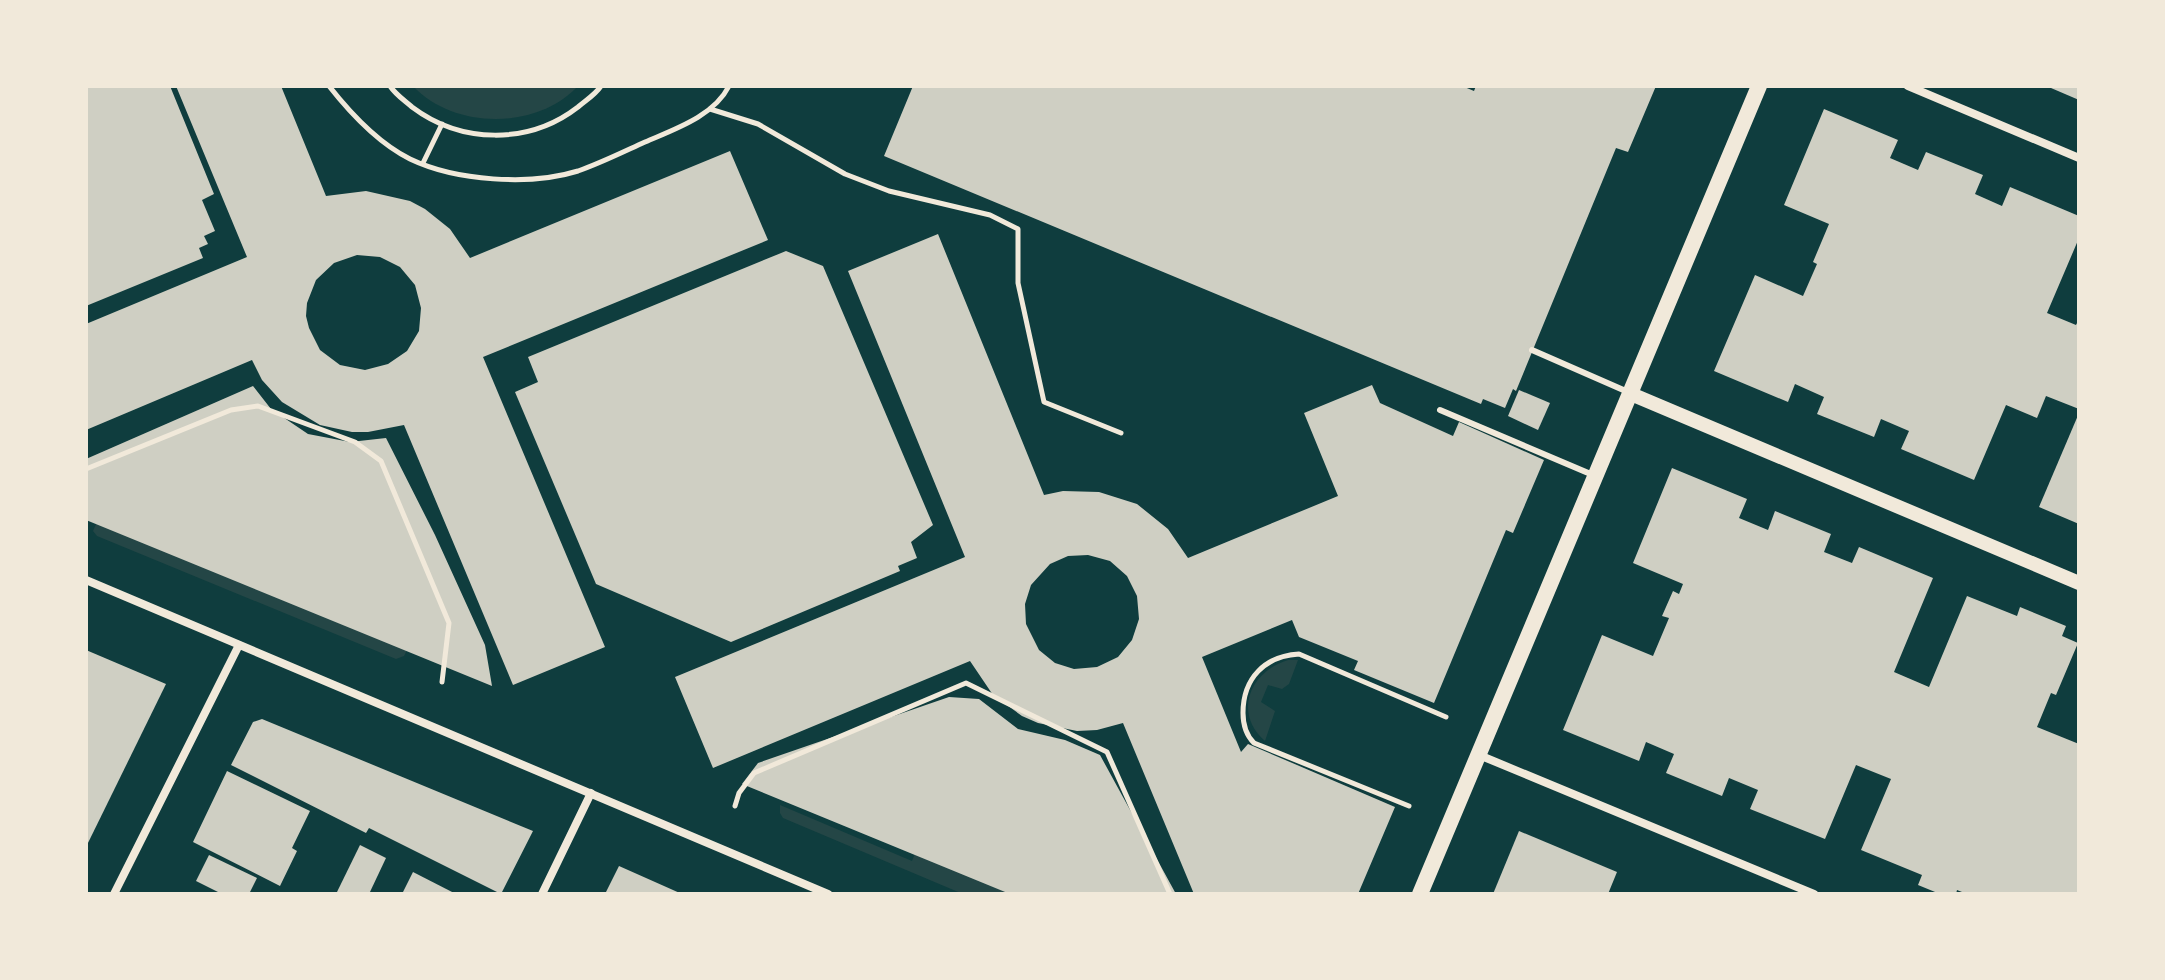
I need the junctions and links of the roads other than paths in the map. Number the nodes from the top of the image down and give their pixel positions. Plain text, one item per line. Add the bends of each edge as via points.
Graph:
1 (1759, 86) edge
2 (1908, 86) edge
3 (2079, 158) edge
4 (1532, 350) dead end
5 (1631, 394) junction
6 (1440, 410) dead end
7 (1596, 476) junction
8 (86, 580) edge
9 (2079, 583) edge
10 (239, 645) junction
11 (1479, 755) junction
12 (591, 793) junction
13 (114, 894) edge
14 (542, 894) edge
15 (828, 894) edge
16 (1420, 894) edge
17 (1814, 894) edge

1 - 5 main road
2 - 3 street
4 - 5 lane
5 - 7 main road
5 - 9 street
6 - 7 lane
7 - 11 main road
8 - 10 street
10 - 12 street
10 - 13 street
11 - 16 main road
11 - 17 street
12 - 14 street
12 - 15 street

